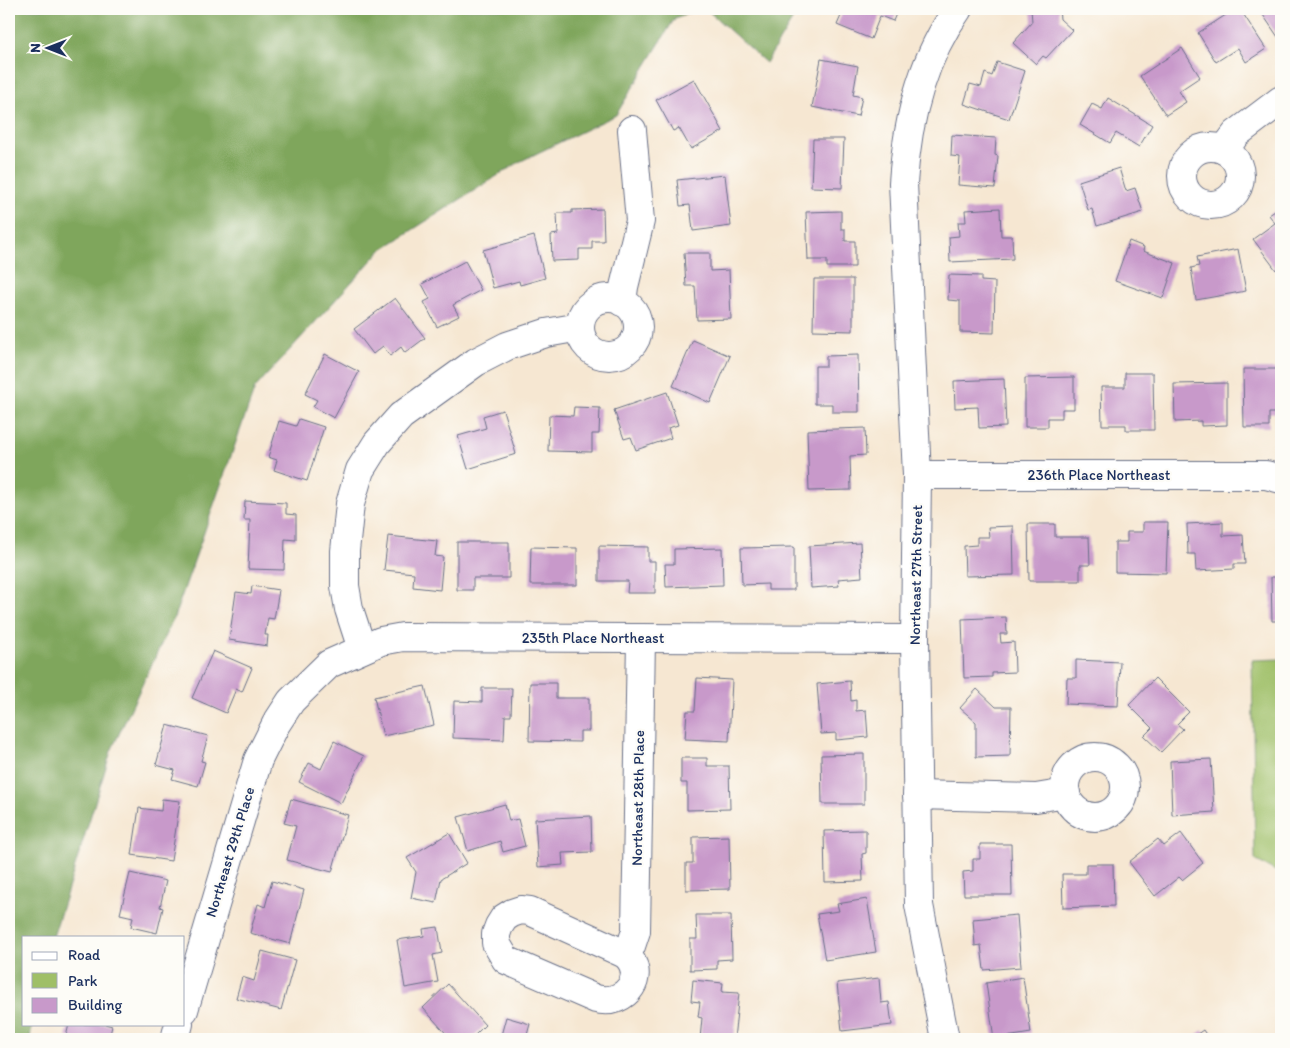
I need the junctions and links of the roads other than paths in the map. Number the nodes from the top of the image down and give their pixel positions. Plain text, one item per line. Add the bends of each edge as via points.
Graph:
1 (958, 9) edge
2 (1281, 100) edge
3 (632, 130) dead end
4 (1224, 150) dead end
5 (622, 302) junction
6 (580, 327) junction
7 (917, 475) junction
8 (1281, 479) edge
9 (641, 639) junction
10 (915, 639) junction
11 (362, 649) junction
12 (291, 701) joint
13 (1066, 793) dead end
14 (917, 796) junction
15 (625, 954) junction
16 (185, 1007) edge
17 (178, 1026) edge
18 (175, 1039) edge
19 (945, 1039) edge

1 - 7 street, Northeast 27th Street via 944,28 929,62 913,108 906,145 903,183
2 - 4 street via 1236,134
3 - 5 street via 640,222
5 - 6 street via 613,299 594,302 582,317
5 - 6 street via 630,308 637,325 637,334 627,350 610,356 592,351 581,336
6 - 11 street via 546,333 507,346 476,362 401,416 378,443 360,470 350,504 345,551 344,586
7 - 8 street, 236th Place Northeast via 1266,475
7 - 10 street, Northeast 27th Street
9 - 10 street, 235th Place Northeast
9 - 11 street, 235th Place Northeast via 403,637
9 - 15 street, Northeast 28th Place via 636,931
10 - 14 street, Northeast 27th Street
11 - 12 street, 235th Place Northeast via 329,664
12 - 16 street, Northeast 29th Place via 258,760
13 - 14 street via 1036,798
14 - 19 street, Northeast 27th Street via 919,905
15 - 15 street via 633,965 632,984 621,997 604,1001 506,960 496,943 496,934 504,918 521,910 530,911
17 - 18 street

